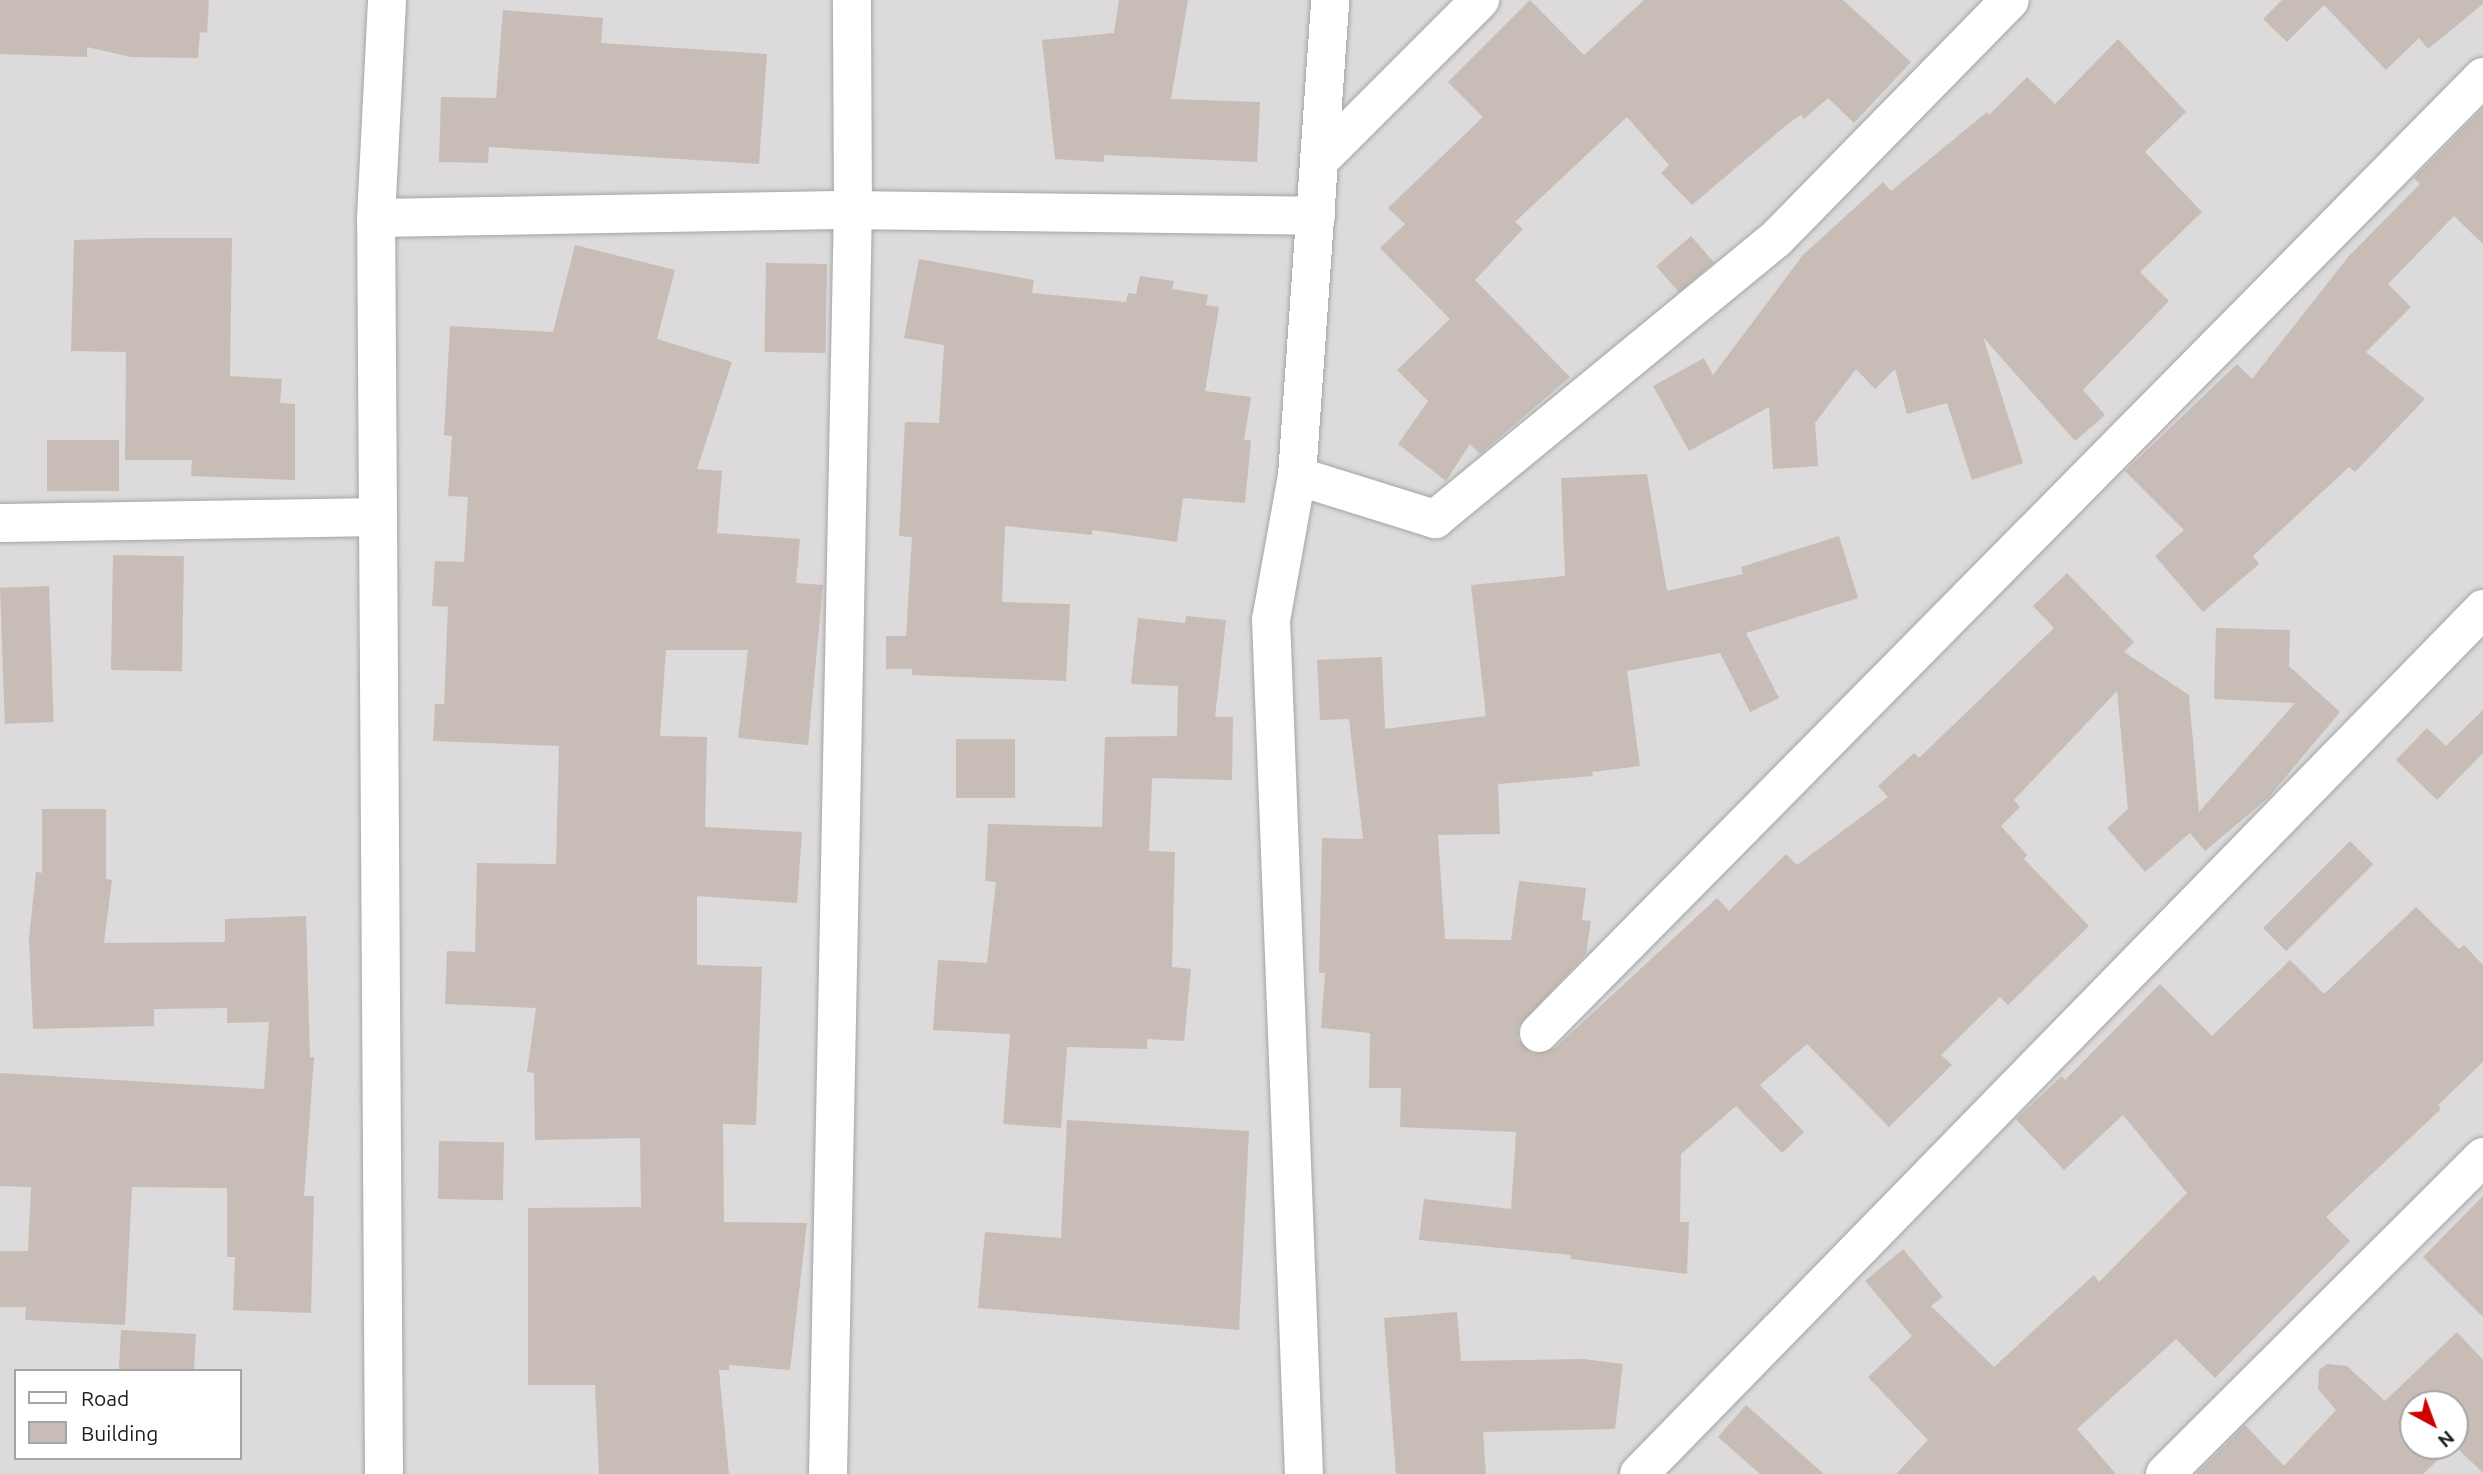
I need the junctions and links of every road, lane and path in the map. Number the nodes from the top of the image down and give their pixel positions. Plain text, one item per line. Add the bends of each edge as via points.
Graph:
1 (387, 0) edge
2 (852, 0) edge
3 (1330, 0) edge
4 (1480, 0) edge
5 (2010, 0) edge
6 (2483, 77) edge
7 (1321, 159) junction
8 (853, 210) junction
9 (1316, 216) junction
10 (376, 218) junction
11 (1297, 476) junction
12 (378, 517) junction
13 (0, 523) edge
14 (2483, 609) edge
15 (1539, 1033) dead end
16 (2483, 1157) edge
17 (384, 1474) edge
18 (828, 1474) edge
19 (1304, 1474) edge
20 (1639, 1474) edge
21 (2165, 1474) edge

1 - 10 street
2 - 8 street
3 - 7 street
4 - 7 street
5 - 11 street via 1776,239 1434,519
6 - 15 street
7 - 9 street
8 - 9 street
8 - 10 street
8 - 18 street
9 - 11 street
10 - 12 street
11 - 19 street via 1271,620
12 - 13 street
12 - 17 street
14 - 20 street
16 - 21 street

